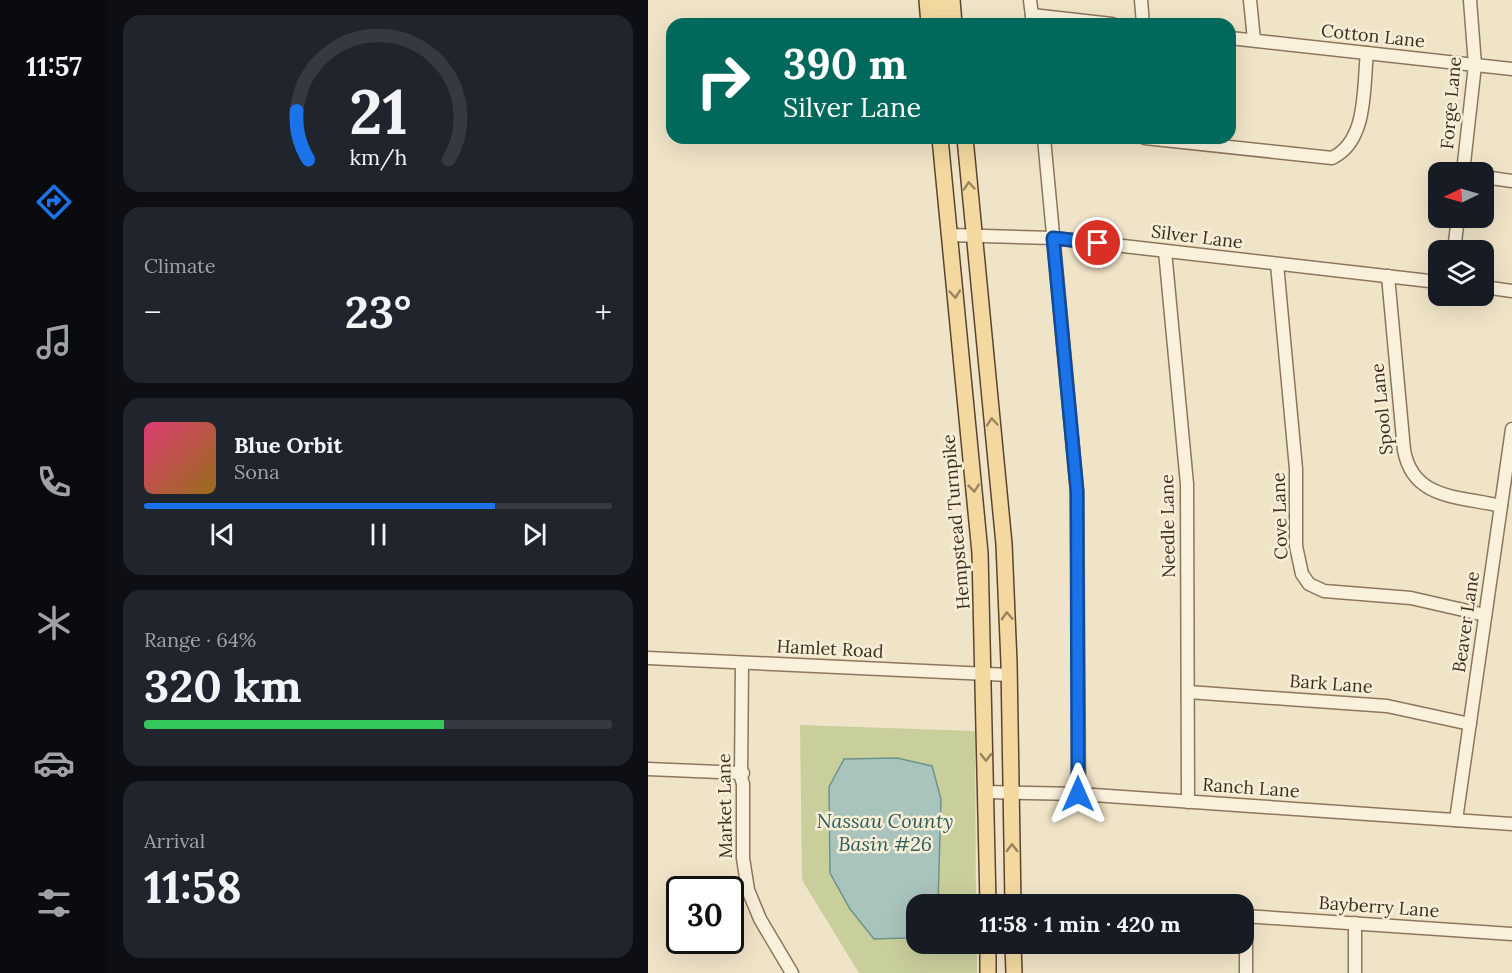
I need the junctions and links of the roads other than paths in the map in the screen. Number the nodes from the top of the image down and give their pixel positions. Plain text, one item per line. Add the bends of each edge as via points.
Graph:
1 (927, 0) edge
2 (939, 0) edge
3 (952, 0) edge
4 (1030, 0) edge
5 (1140, 0) edge
6 (1250, 0) edge
7 (1470, 0) edge
8 (928, 18) edge
9 (941, 18) edge
10 (954, 18) edge
11 (1032, 18) edge
12 (1142, 18) edge
13 (1236, 38) edge
14 (1254, 40) junction
15 (1367, 53) junction
16 (1475, 65) junction
17 (1512, 69) edge
18 (941, 144) edge
19 (964, 144) edge
20 (1045, 144) edge
21 (1201, 144) edge
22 (1464, 162) edge
23 (1494, 178) edge
24 (1512, 181) edge
25 (974, 234) junction
26 (950, 236) junction
27 (1053, 238) junction
28 (1165, 251) junction
29 (1277, 264) junction
30 (1388, 276) junction
31 (1428, 281) edge
32 (1494, 288) edge
33 (1512, 291) edge
34 (1512, 429) edge
35 (1501, 506) junction
36 (1485, 615) junction
37 (648, 658) edge
38 (742, 663) junction
39 (984, 675) junction
40 (1009, 675) junction
41 (1188, 692) junction
42 (1470, 724) junction
43 (648, 768) edge
44 (742, 773) junction
45 (987, 792) junction
46 (1011, 792) junction
47 (1078, 794) junction
48 (1188, 802) junction
49 (1456, 820) junction
50 (1512, 824) edge
51 (988, 894) edge
52 (1013, 894) edge
53 (1254, 917) edge
54 (1355, 924) junction
55 (1512, 934) edge
56 (988, 954) edge
57 (1013, 954) edge
58 (1246, 954) edge
59 (792, 973) edge
60 (988, 973) edge
61 (1014, 973) edge
62 (1246, 973) edge
63 (1355, 973) edge

1 - 8 main road
2 - 9 main road
3 - 10 main road
4 - 11 street
5 - 12 street
6 - 14 street
7 - 16 street, Forge Lane
13 - 14 street, Cotton Lane
14 - 15 street, Cotton Lane
15 - 16 street, Cotton Lane
15 - 21 street via 1358,131 1350,146 1332,158
16 - 17 street, Cotton Lane
16 - 22 street, Forge Lane
18 - 26 main road, Hempstead Turnpike
25 -> 19 main road
20 - 27 street
23 - 24 street
25 - 26 street, Silver Lane
25 - 27 street, Silver Lane
40 -> 25 main road via 1004,544
26 -> 39 main road, Hempstead Turnpike via 980,553
27 - 28 street, Silver Lane
27 - 47 street via 1077,491
28 - 29 street, Silver Lane
28 - 41 street, Needle Lane via 1187,484
29 - 30 street, Silver Lane
29 - 36 street, Cove Lane via 1296,469 1296,546 1302,574 1309,584 1324,591 1411,598
30 - 31 street, Silver Lane
30 - 35 street, Spool Lane via 1409,470 1429,490
32 - 33 street
34 - 35 street, Beaver Lane
35 - 36 street, Beaver Lane
36 - 42 street, Beaver Lane
37 - 38 street, Hamlet Road
38 - 39 street, Hamlet Road
38 - 44 street, Market Lane
39 - 40 street, Hamlet Road
39 -> 45 main road, Hempstead Turnpike
40 - 46 main road
41 - 42 street, Bark Lane via 1387,706
41 - 48 street, Needle Lane
42 - 49 street, Beaver Lane
43 - 44 street
44 - 59 street, Market Lane via 743,858 748,890
45 - 46 street, Ranch Lane
45 - 51 main road, Hempstead Turnpike
46 - 47 street, Ranch Lane
52 -> 46 main road
47 - 48 street, Ranch Lane
48 - 49 street, Ranch Lane
49 - 50 street, Ranch Lane
53 - 54 street, Bayberry Lane
54 - 55 street, Bayberry Lane
54 - 63 street
56 - 60 main road
57 - 61 main road
58 - 62 street

